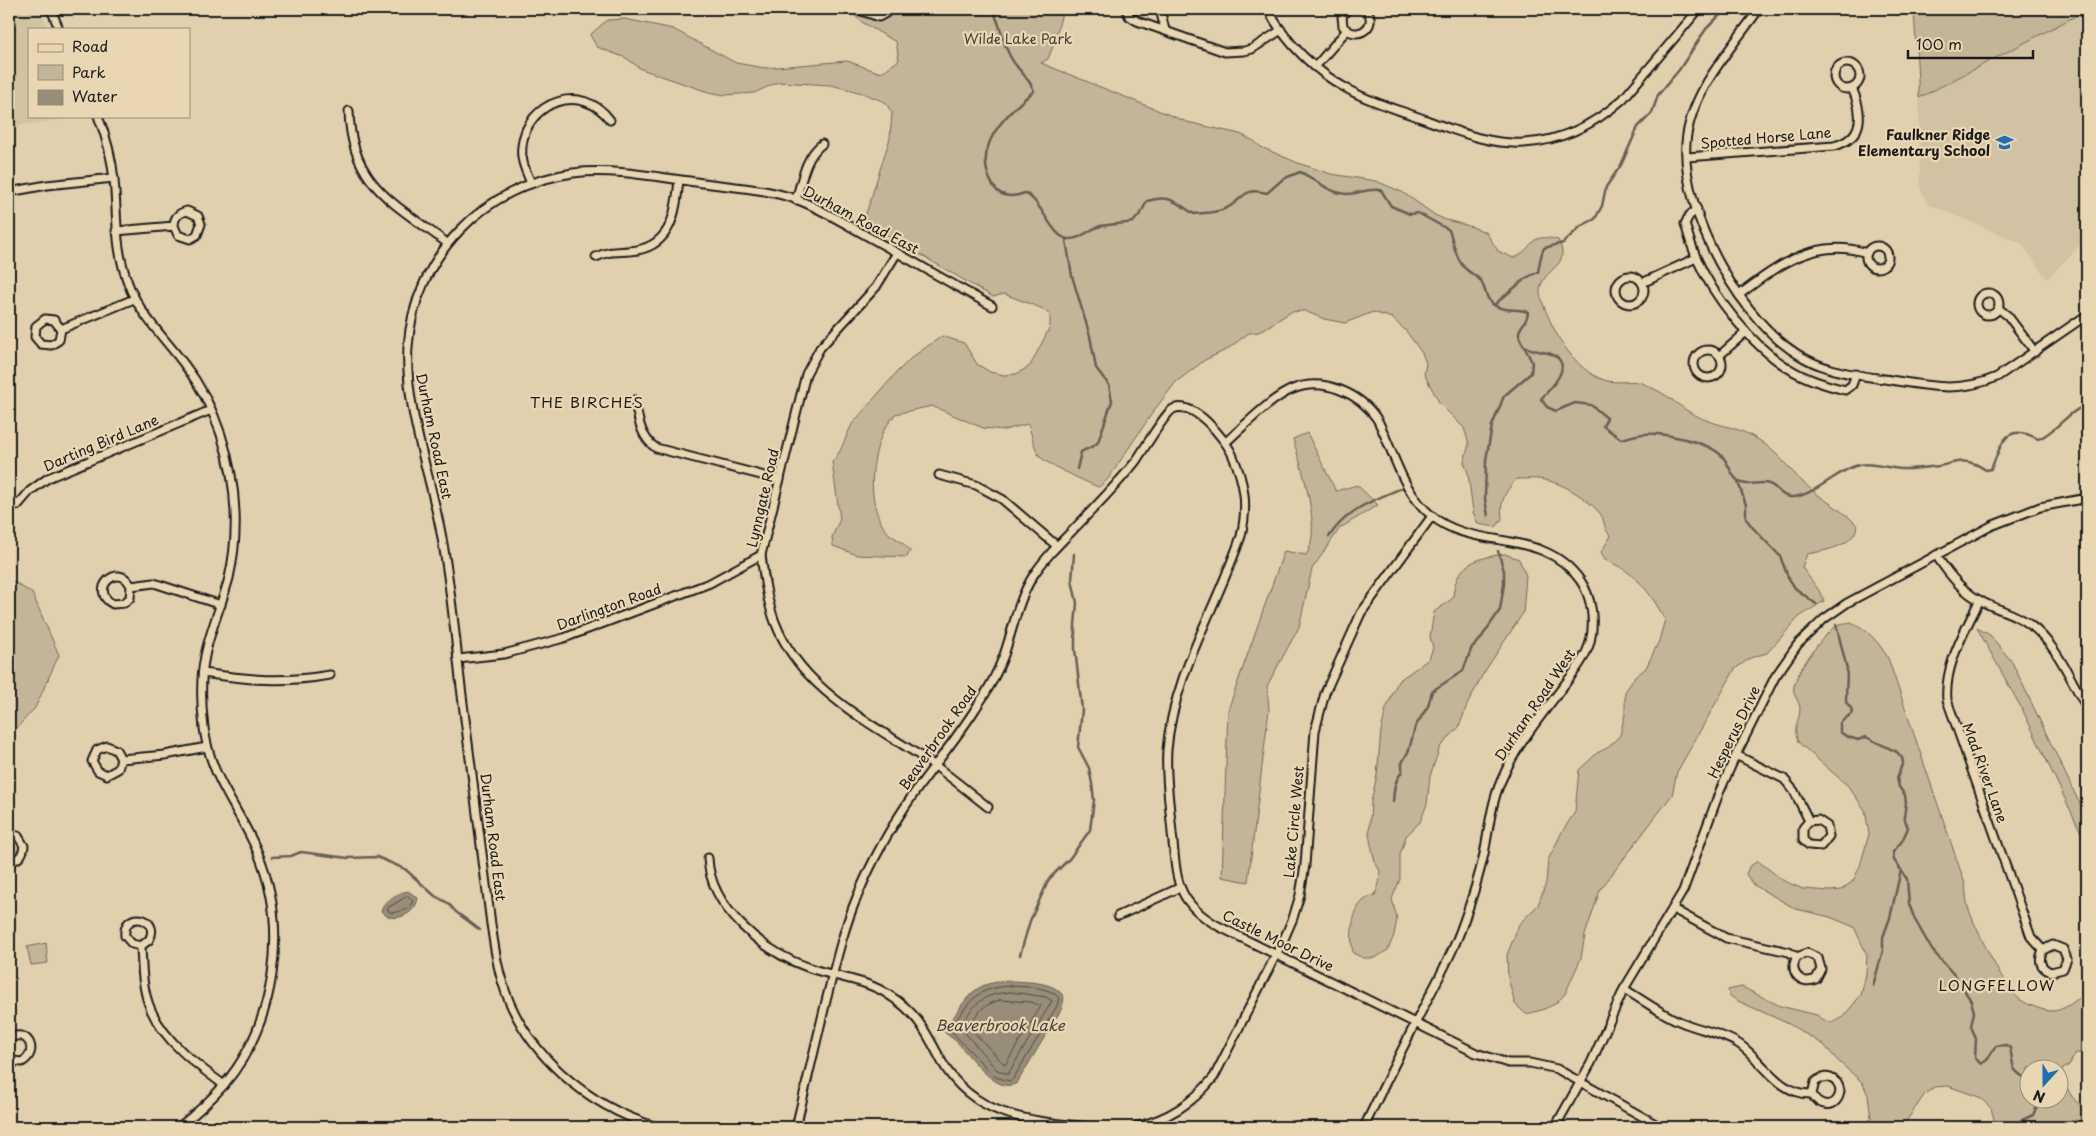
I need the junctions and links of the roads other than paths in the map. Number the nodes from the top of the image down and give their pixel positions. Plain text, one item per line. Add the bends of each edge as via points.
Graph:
1 (51, 9) edge
2 (856, 9) edge
3 (888, 9) edge
4 (1126, 9) edge
5 (1160, 9) edge
6 (1268, 9) edge
7 (1347, 9) edge
8 (1366, 9) edge
9 (1698, 9) edge
10 (1759, 9) edge
11 (59, 28) edge
12 (1165, 30) junction
13 (1281, 30) junction
14 (1347, 30) junction
15 (1315, 67) junction
16 (1852, 88) dead end
17 (349, 111) dead end
18 (99, 118) edge
19 (610, 120) dead end
20 (822, 144) dead end
21 (1686, 157) junction
22 (114, 178) junction
23 (678, 180) junction
24 (531, 183) junction
25 (9, 192) edge
26 (796, 200) junction
27 (1697, 209) junction
28 (174, 226) junction
29 (116, 231) junction
30 (447, 243) junction
31 (897, 253) junction
32 (1867, 253) dead end
33 (596, 257) dead end
34 (1696, 258) junction
35 (1642, 283) junction
36 (1739, 295) junction
37 (134, 299) junction
38 (992, 306) dead end
39 (1998, 308) dead end
40 (2087, 315) edge
41 (61, 329) dead end
42 (1746, 332) junction
43 (2035, 352) junction
44 (1720, 355) junction
45 (1856, 374) junction
46 (634, 400) dead end
47 (211, 410) junction
48 (1226, 442) junction
49 (940, 476) dead end
50 (780, 480) junction
51 (9, 498) edge
52 (2087, 498) edge
53 (1432, 516) junction
54 (1057, 546) junction
55 (761, 555) junction
56 (1936, 555) junction
57 (131, 586) junction
58 (1979, 601) junction
59 (221, 605) junction
60 (458, 659) junction
61 (203, 674) junction
62 (330, 675) dead end
63 (2087, 708) edge
64 (207, 747) junction
65 (1736, 755) junction
66 (121, 759) junction
67 (934, 766) junction
68 (988, 807) dead end
69 (1809, 821) dead end
70 (9, 834) edge
71 (708, 858) dead end
72 (9, 861) edge
73 (1179, 888) junction
74 (1673, 909) junction
75 (1118, 916) dead end
76 (140, 946) dead end
77 (2043, 950) dead end
78 (1276, 954) junction
79 (1797, 957) junction
80 (833, 974) junction
81 (1624, 989) junction
82 (1415, 1023) junction
83 (9, 1039) edge
84 (9, 1058) edge
85 (1581, 1082) junction
86 (224, 1085) junction
87 (1812, 1094) junction
88 (179, 1127) edge
89 (657, 1127) edge
90 (796, 1127) edge
91 (1091, 1127) edge
92 (1135, 1127) edge
93 (1364, 1127) edge
94 (1555, 1127) edge
95 (1660, 1127) edge

1 - 11 street
2 - 3 street via 879,17
4 - 12 street via 1132,19
5 - 12 street
6 - 13 street
7 - 14 street via 1342,17
8 - 14 street via 1371,19 1367,30 1357,34
9 - 15 street via 1613,108 1574,132 1540,141 1508,143 1469,136 1352,92
10 - 21 street via 1698,100 1689,130
12 - 13 street via 1225,52 1252,49
13 - 15 street
14 - 15 street
16 - 21 street, Spotted Horse Lane via 1860,119 1854,135 1843,144
17 - 30 street via 351,142 369,180 387,198
18 - 22 street
19 - 24 street via 600,108 584,101 565,100 546,106 528,126 522,146 523,164
20 - 26 street via 807,163
21 - 27 street
22 - 25 street
22 - 29 street
23 - 24 street, Durham Road East via 594,172
23 - 26 street, Durham Road East via 763,191
23 - 33 street via 675,216 658,240 639,250 608,251
24 - 30 street, Durham Road East via 489,205
26 - 31 street, Durham Road East
27 - 34 street via 1685,224
27 - 36 street via 1716,257
28 - 28 street via 178,235 190,238 197,235 201,224 198,216 188,211 179,214
28 - 29 street
29 - 37 street via 122,266
30 - 60 street, Durham Road East via 424,283 417,304 407,364 414,413 444,546
31 - 38 street, Durham Road East
31 - 50 street, Lynngate Road via 876,287 829,336 812,361 802,388
32 - 36 street via 1831,249 1798,256
34 - 35 street
34 - 42 street
35 - 35 street via 1632,276 1620,280 1615,290 1618,299 1628,305 1640,301 1644,291
36 - 45 street via 1773,335 1795,353 1818,365
37 - 41 street
37 - 47 street via 185,366
39 - 43 street via 2008,316
40 - 43 street
42 - 44 street
42 - 45 street via 1787,368 1814,381 1845,390 1852,386
43 - 45 street via 1997,377 1952,388
44 - 44 street via 1714,351 1701,352 1694,361 1696,371 1704,378 1715,377 1722,368
46 - 50 street via 645,438 656,448
47 - 51 street, Darting Bird Lane via 48,478 18,505
47 - 59 street via 230,470 235,514 233,559
48 - 53 street, Durham Road West via 1294,388 1321,385 1334,388 1359,399 1376,419 1403,480
48 - 54 street, Beaverbrook Road via 1192,412 1172,409 1126,474
48 - 73 street via 1242,484 1245,518 1234,558 1183,682 1170,730 1167,775
49 - 54 street via 990,491
50 - 55 street, Lynngate Road
52 - 56 street, Hesperus Drive via 2016,515
53 - 78 street, Lake Circle West via 1361,613 1325,693 1315,730 1300,895
53 - 82 street, Durham Road West via 1465,531 1538,548 1562,562 1574,572 1587,593 1592,629 1582,660 1526,736 1501,782 1466,916 1447,963
54 - 67 street, Beaverbrook Road via 1026,590 991,683
55 - 60 street, Darlington Road via 710,583 564,638 504,654
55 - 67 street, Lynngate Road via 775,623 804,668 829,695 850,711
56 - 58 street via 1947,572
56 - 65 street, Hesperus Drive via 1847,604 1806,636 1775,677
57 - 57 street via 121,576 112,577 104,585 104,596 113,604 124,604 130,598
57 - 59 street via 154,583
58 - 63 street via 2018,617 2046,639
58 - 77 street, Mad River Lane via 1949,671 1947,700 2031,937
59 - 61 street
60 - 89 street, Durham Road East via 491,924 502,982 530,1037 557,1069 607,1107
61 - 62 street via 265,681
61 - 64 street via 202,710
64 - 66 street
64 - 86 street via 219,782 260,858 268,883 274,930 273,968 264,1008 249,1047
65 - 69 street via 1784,779
65 - 74 street, Hesperus Drive
66 - 66 street via 118,769 107,775 98,771 92,761 97,750 107,746 116,750
67 - 68 street, Lynngate Road
67 - 80 street, Beaverbrook Road via 899,816 868,871 848,921
70 - 72 street via 18,836 24,846 20,857
71 - 80 street via 717,893 744,927 790,959
73 - 75 street
73 - 78 street, Castle Moor Drive via 1208,920
74 - 79 street via 1726,938
74 - 81 street, Hesperus Drive
76 - 86 street via 151,1011 184,1052
78 - 82 street, Castle Moor Drive
78 - 92 street, Lake Circle West via 1214,1077 1204,1090 1178,1110
79 - 79 street via 1795,974 1806,981 1816,978 1821,969 1818,958 1807,953
80 - 90 street, Beaverbrook Road
80 - 91 street via 876,988 900,1002 922,1024 950,1073 969,1093 992,1108 1024,1119
81 - 85 street, Hesperus Drive
81 - 87 street via 1680,1022 1738,1044 1790,1090
82 - 85 street, Castle Moor Drive via 1494,1060 1543,1064
82 - 93 street, Durham Road West
83 - 84 street via 21,1036 32,1048 31,1054 22,1062
85 - 94 street, Hesperus Drive
85 - 95 street, Castle Moor Drive
86 - 88 street
87 - 87 street via 1819,1103 1829,1105 1836,1101 1840,1091 1836,1081 1824,1077 1815,1082

